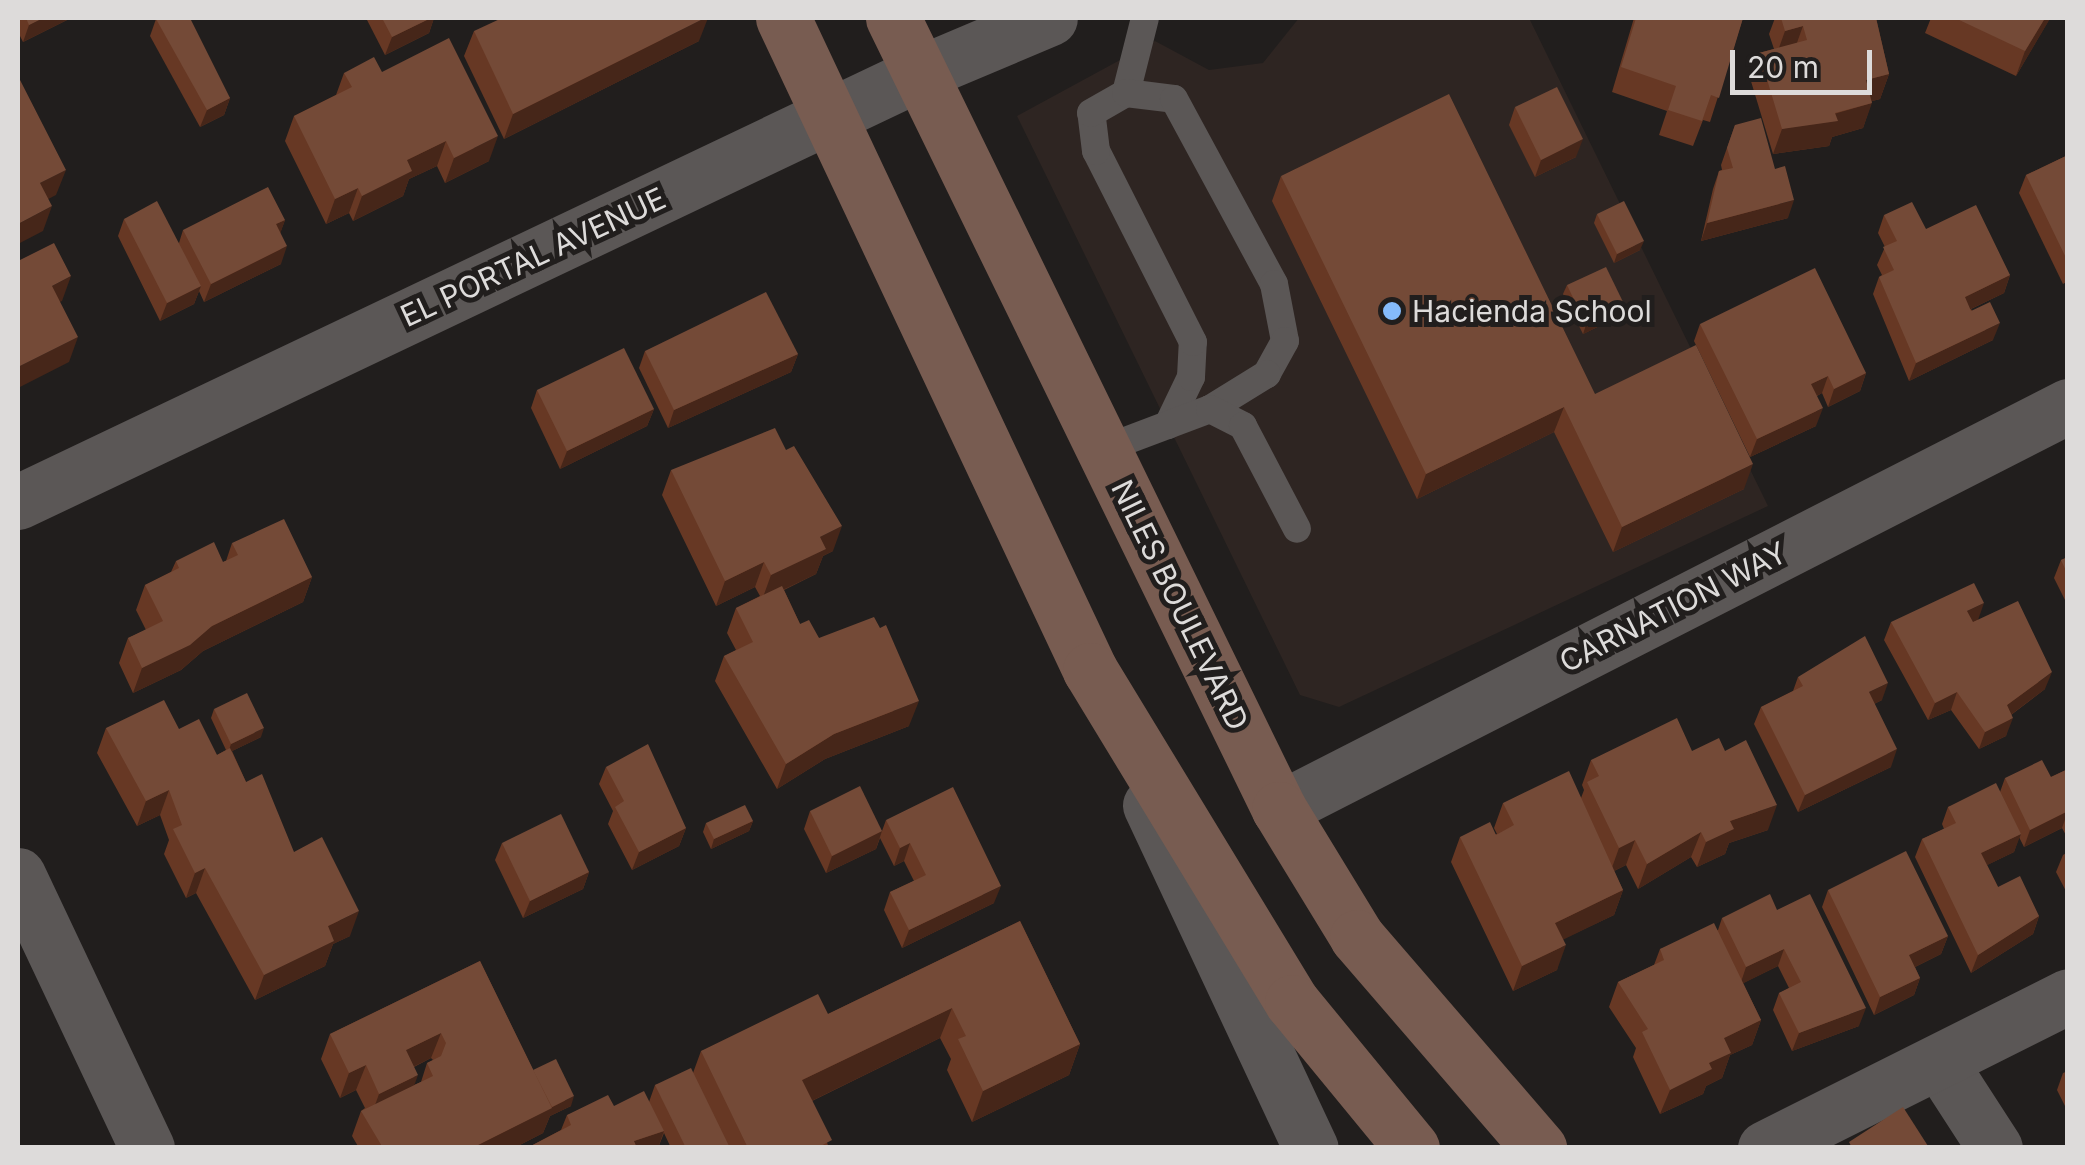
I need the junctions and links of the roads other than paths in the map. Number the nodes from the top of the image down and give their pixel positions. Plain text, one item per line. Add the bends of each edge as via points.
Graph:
1 (782, 18) edge
2 (893, 18) edge
3 (1050, 18) edge
4 (1145, 18) edge
5 (920, 73) junction
6 (1126, 93) junction
7 (830, 116) junction
8 (2068, 406) edge
9 (1210, 409) junction
10 (1168, 425) junction
11 (1104, 449) junction
12 (18, 502) edge
13 (1297, 529) dead end
14 (1090, 670) junction
15 (1280, 808) junction
16 (18, 875) edge
17 (2068, 996) edge
18 (1940, 1063) junction
19 (148, 1148) edge
20 (1311, 1148) edge
21 (1412, 1148) edge
22 (1538, 1148) edge
23 (1765, 1148) edge
24 (1995, 1148) edge

1 - 7 main road
2 - 5 main road, NILES BOULEVARD
3 - 5 street, EL PORTAL AVENUE
4 - 6 lane
5 - 7 street, EL PORTAL AVENUE
5 - 11 main road, NILES BOULEVARD
6 - 9 lane via 1174,100 1274,284 1285,341 1267,374
6 - 10 lane via 1091,113 1096,151 1192,342 1190,377
7 - 12 street, EL PORTAL AVENUE
7 - 14 main road
8 - 15 street, CARNATION WAY
9 - 10 lane
9 - 13 lane via 1243,426
10 - 11 lane
11 - 15 main road, NILES BOULEVARD
14 - 20 street
14 - 21 main road via 1292,1002
15 - 22 main road, NILES BOULEVARD via 1356,937
16 - 19 street
17 - 18 street
18 - 23 street
18 - 24 street

